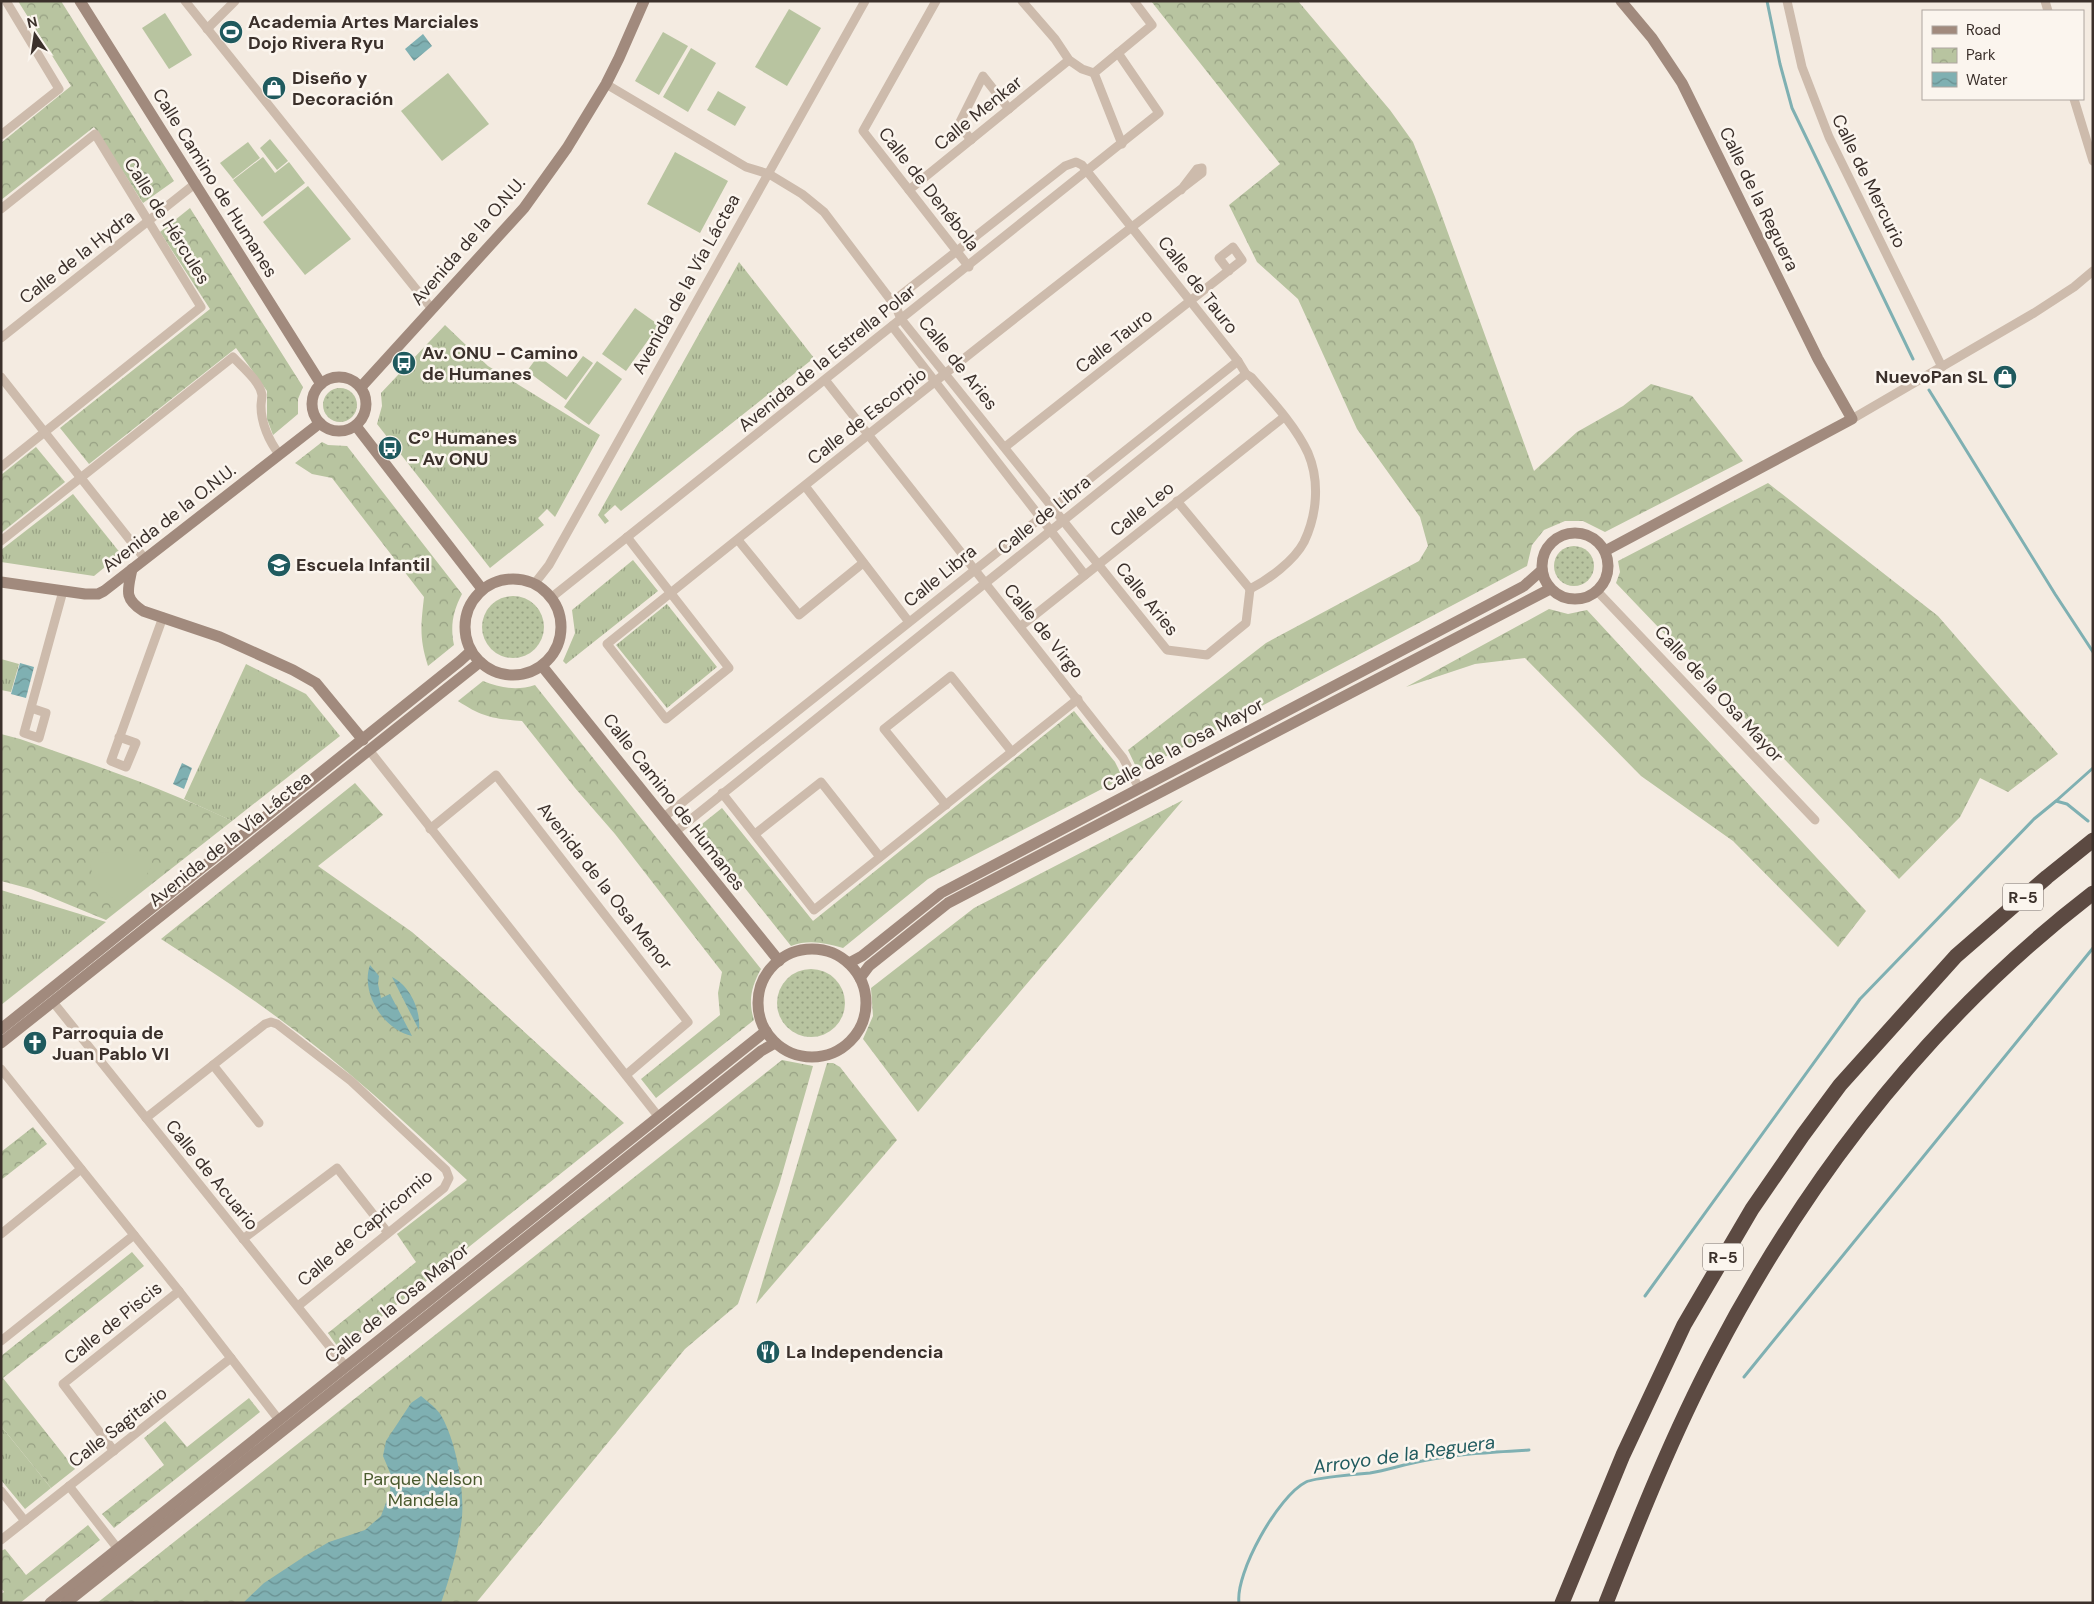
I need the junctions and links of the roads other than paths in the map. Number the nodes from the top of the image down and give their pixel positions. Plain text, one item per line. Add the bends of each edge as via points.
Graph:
1 (6, 1) edge
2 (80, 1) edge
3 (185, 1) edge
4 (235, 1) edge
5 (644, 1) edge
6 (865, 1) edge
7 (936, 1) edge
8 (1022, 1) edge
9 (1134, 1) edge
10 (1622, 1) edge
11 (1787, 1) edge
12 (207, 29) junction
13 (1118, 53) junction
14 (1069, 60) junction
15 (1094, 73) junction
16 (606, 84) junction
17 (2074, 100) edge
18 (1009, 109) junction
19 (1, 135) edge
20 (971, 140) junction
21 (1122, 144) junction
22 (2093, 161) edge
23 (1088, 171) junction
24 (769, 174) junction
25 (196, 184) junction
26 (909, 190) junction
27 (1181, 190) dead end
28 (1, 209) edge
29 (148, 221) junction
30 (1132, 227) junction
31 (957, 252) junction
32 (968, 267) junction
33 (1229, 271) junction
34 (2093, 271) edge
35 (1190, 301) junction
36 (892, 302) junction
37 (432, 309) junction
38 (901, 319) junction
39 (892, 326) junction
40 (1, 338) edge
41 (1238, 361) junction
42 (1942, 367) junction
43 (946, 374) junction
44 (1246, 374) junction
45 (1, 377) edge
46 (826, 381) junction
47 (936, 382) junction
48 (321, 384) junction
49 (361, 387) junction
50 (1284, 417) junction
51 (1852, 419) junction
52 (320, 423) junction
53 (356, 426) junction
54 (46, 432) junction
55 (868, 435) junction
56 (1005, 447) junction
57 (279, 454) junction
58 (1, 467) edge
59 (81, 478) junction
60 (805, 486) junction
61 (1177, 501) junction
62 (1052, 508) junction
63 (1042, 517) junction
64 (1062, 521) junction
65 (1051, 530) junction
66 (627, 537) junction
67 (738, 540) junction
68 (1, 541) edge
69 (1605, 551) junction
70 (145, 559) junction
71 (863, 563) junction
72 (1098, 565) junction
73 (132, 569) junction
74 (974, 569) junction
75 (1542, 570) junction
76 (1085, 575) junction
77 (1, 582) edge
78 (535, 583) junction
79 (985, 583) junction
80 (1550, 588) junction
81 (482, 589) junction
82 (1250, 589) junction
83 (63, 591) junction
84 (1597, 591) junction
85 (669, 594) junction
86 (552, 597) junction
87 (163, 617) junction
88 (909, 622) junction
89 (1020, 626) junction
90 (471, 651) junction
91 (480, 662) junction
92 (542, 666) junction
93 (1078, 699) junction
94 (31, 708) dead end
95 (119, 737) dead end
96 (366, 745) junction
97 (1012, 752) junction
98 (1139, 788) junction
99 (722, 793) junction
100 (946, 805) junction
101 (664, 817) junction
102 (1815, 820) dead end
103 (430, 829) junction
104 (675, 832) junction
105 (755, 834) junction
106 (2093, 840) edge
107 (880, 857) junction
108 (2093, 893) edge
109 (779, 961) junction
110 (849, 963) junction
111 (860, 978) junction
112 (53, 1002) junction
113 (1, 1029) edge
114 (766, 1031) junction
115 (1, 1043) edge
116 (775, 1043) junction
117 (213, 1065) junction
118 (1, 1069) edge
119 (626, 1074) junction
120 (658, 1116) junction
121 (146, 1118) junction
122 (259, 1123) dead end
123 (81, 1169) junction
124 (388, 1233) junction
125 (1, 1234) edge
126 (134, 1235) junction
127 (243, 1239) junction
128 (179, 1291) junction
129 (298, 1306) junction
130 (1, 1341) edge
131 (231, 1358) junction
132 (346, 1367) junction
133 (279, 1420) junction
134 (114, 1451) junction
135 (69, 1486) junction
136 (1, 1491) edge
137 (25, 1521) junction
138 (1, 1540) edge
139 (118, 1548) junction
140 (50, 1603) edge
141 (66, 1603) edge
142 (1562, 1603) edge
143 (1606, 1603) edge

1 - 19 street via 59,89
2 - 25 street, Calle Camino de Humanes
3 - 12 street
4 - 12 street
5 - 16 street, Avenida de la O.N.U.
6 - 24 street, Avenida de la Vía Láctea
7 - 26 street, Calle de Denébola via 863,131
8 - 14 street
9 - 13 street via 1152,25
10 - 51 street, Calle de la Reguera via 1682,83 1818,360
11 - 42 street, Calle de Mercurio via 1802,67 1814,102
12 - 37 street
13 - 15 street
13 - 21 street, Avenida de la Estrella Polar via 1159,113
14 - 15 street
14 - 18 street, Calle Menkar
15 - 21 street
16 - 24 street, Calle de Aries via 746,167
16 - 37 street, Avenida de la O.N.U. via 567,148 524,208
17 - 22 street
18 - 20 street, Calle Menkar
18 - 20 street via 983,76 959,124
20 - 26 street, Calle Menkar
21 - 23 street, Avenida de la Estrella Polar
23 - 30 street, Calle de Tauro
23 - 31 street via 1076,162 1068,164
23 - 32 street, Avenida de la Estrella Polar
24 - 36 street, Calle de Aries via 824,212
24 - 78 street, Avenida de la Vía Láctea
25 - 29 street, Calle de la Hydra
25 - 48 street, Calle Camino de Humanes
26 - 31 street, Calle de Denébola
27 - 30 street, Calle de Escorpio
28 - 29 street, Calle de Hércules via 95,134
29 - 40 street, Calle de la Hydra
29 - 54 street, Calle de Hércules via 202,307
30 - 35 street, Calle de Tauro
30 - 43 street, Calle de Escorpio
31 - 32 street, Calle de Denébola
31 - 36 street
32 - 38 street, Avenida de la Estrella Polar
33 - 33 street, Calle Tauro via 1242,260 1233,247 1219,258
33 - 35 street, Calle Tauro
34 - 42 street via 2034,313
35 - 41 street, Calle de Tauro
35 - 56 street, Calle Tauro
36 - 38 street, Calle de Aries
37 - 49 street, Avenida de la O.N.U.
38 - 39 street, Avenida de la Estrella Polar
38 - 43 street, Calle de Aries
39 - 46 street, Avenida de la Estrella Polar
39 - 47 street, Calle de Aries
41 - 44 street, Calle de Tauro
41 - 62 street, Calle Libra
42 - 51 street
43 - 47 street, Calle de Escorpio
43 - 56 street, Calle de Aries
44 - 50 street, Calle de Tauro
44 - 64 street, Calle de Libra
45 - 54 street
46 - 55 street, Calle de Virgo
46 - 66 street, Avenida de la Estrella Polar
47 - 55 street, Calle de Escorpio
47 - 63 street, Calle de Aries
48 - 49 street via 334,377 342,377
48 - 52 street via 313,399 315,416
49 - 53 street via 365,394 366,412
50 - 61 street, Calle Leo
50 - 82 street via 1302,442 1314,469 1316,506 1303,542 1286,564
51 - 69 street
52 - 53 street via 337,431
52 - 57 street, Avenida de la O.N.U.
53 - 81 street
54 - 58 street, Calle de Hércules
54 - 59 street
55 - 60 street, Calle de Escorpio
55 - 74 street, Calle de Virgo
56 - 62 street, Calle de Aries
57 - 59 street via 264,426 260,407 262,395 258,385 233,357
57 - 70 street, Avenida de la O.N.U.
59 - 68 street
59 - 70 street
60 - 67 street, Calle de Escorpio
60 - 71 street
61 - 72 street, Calle Leo
61 - 82 street
62 - 63 street, Calle Libra
62 - 64 street, Calle de Aries
63 - 65 street, Calle de Aries
63 - 74 street, Calle Libra
64 - 65 street, Calle de Libra
64 - 72 street, Calle de Aries
65 - 76 street, Calle de Aries
65 - 79 street, Calle de Libra
66 - 85 street, Calle de Escorpio
66 - 86 street, Avenida de la Estrella Polar
67 - 71 street via 799,615
67 - 85 street, Calle de Escorpio
69 - 75 street via 1588,536 1573,533 1562,536 1545,552
69 - 84 street via 1608,571
70 - 73 street, Avenida de la O.N.U.
71 - 88 street
72 - 76 street, Calle Leo
72 - 82 street, Calle Aries via 1167,650 1207,655 1246,623
73 - 83 street, Avenida de la O.N.U. via 98,594
73 - 87 street via 130,601
74 - 79 street, Calle de Virgo
74 - 88 street, Calle Libra
75 - 80 street
75 - 98 street, Calle de la Osa Mayor via 1524,586
76 - 89 street, Calle Leo
77 - 83 street
78 - 81 street via 508,578
78 - 86 street
79 - 89 street, Calle de Virgo
79 - 99 street, Calle de Libra
80 - 84 street via 1564,597 1580,599
80 - 111 street, Calle de la Osa Mayor via 948,903 869,966
81 - 90 street via 471,602 465,618 465,635
83 - 94 street
84 - 102 street, Calle de la Osa Mayor
85 - 85 street, Calle de Escorpio via 607,644 666,719 729,668
86 - 92 street via 562,626 560,641
87 - 95 street
87 - 96 street via 270,658 316,683
88 - 101 street, Calle Libra
89 - 93 street, Calle de Virgo
90 - 91 street
90 - 96 street, Avenida de la Vía Láctea
91 - 92 street via 499,673 510,675 527,673
91 - 96 street, Avenida de la Vía Láctea
92 - 101 street, Calle Camino de Humanes
93 - 97 street
93 - 98 street, Calle de Virgo via 1123,758
96 - 103 street
96 - 112 street, Avenida de la Vía Láctea
96 - 113 street, Avenida de la Vía Láctea
97 - 100 street
97 - 100 street via 950,676 884,729
98 - 110 street, Calle de la Osa Mayor via 941,893
99 - 104 street, Calle de Libra
99 - 105 street
100 - 107 street
101 - 104 street, Calle Camino de Humanes
103 - 119 street
103 - 119 street, Avenida de la Osa Menor via 496,774 688,1022
104 - 109 street, Calle Camino de Humanes
105 - 107 street via 821,782
105 - 107 street via 814,910
106 - 142 highway, R-5 via 1956,956 1840,1085 1803,1135 1752,1209 1684,1325 1623,1455
108 - 143 highway, R-5 via 2003,969 1930,1043 1888,1091 1821,1178 1788,1227 1714,1354 1637,1522
109 - 110 street via 814,949
109 - 114 street via 768,972 758,1001
110 - 111 street
111 - 116 street via 866,999 864,1019 858,1033 847,1045 821,1057 799,1056
112 - 115 street, Avenida de la Vía Láctea
112 - 121 street, Calle de Acuario
114 - 116 street
114 - 120 street, Calle de la Osa Mayor
116 - 141 street, Calle de la Osa Mayor via 762,1050
117 - 121 street, Calle de Capricornio
117 - 122 street
117 - 124 street, Calle de Capricornio via 265,1024 277,1024 350,1081 446,1170 449,1178 444,1188
118 - 123 street, Calle de Piscis
119 - 120 street
120 - 132 street, Calle de la Osa Mayor
121 - 127 street, Calle de Acuario
123 - 125 street
123 - 126 street, Calle de Piscis
124 - 127 street via 336,1168
124 - 129 street, Calle de Capricornio
126 - 128 street, Calle de Piscis
126 - 130 street
127 - 129 street, Calle de Acuario
128 - 131 street, Calle de Piscis
128 - 134 street, Calle de Piscis via 63,1384
129 - 132 street, Calle de Acuario
131 - 133 street, Calle de Piscis
131 - 134 street, Calle Sagitario
132 - 133 street, Calle de la Osa Mayor
133 - 139 street, Calle de la Osa Mayor
134 - 135 street, Calle Sagitario
135 - 137 street, Calle Sagitario
135 - 139 street
136 - 137 street
137 - 138 street, Calle Sagitario
139 - 140 street, Calle de la Osa Mayor

